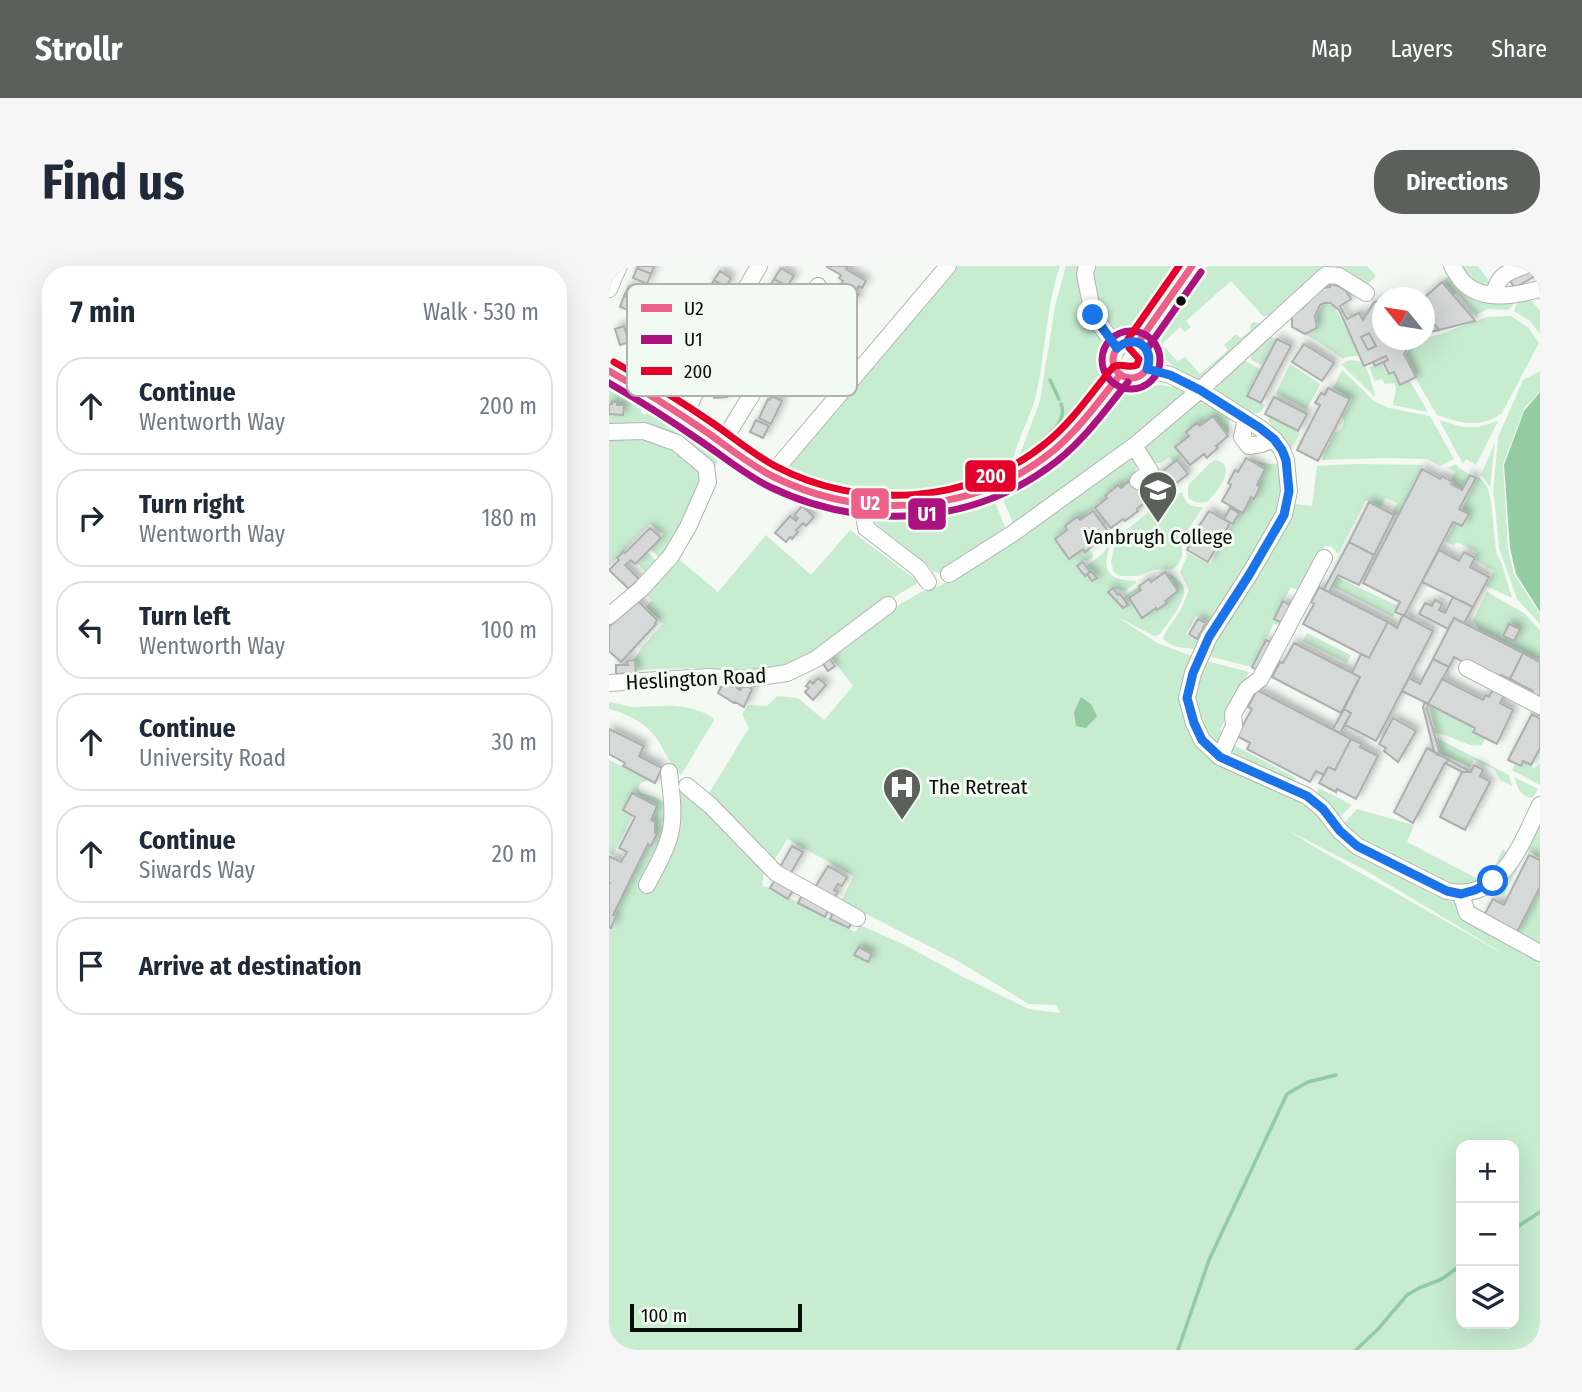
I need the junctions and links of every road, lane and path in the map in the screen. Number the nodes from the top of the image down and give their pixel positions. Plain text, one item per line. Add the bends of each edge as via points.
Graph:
1 (619, 266) edge
2 (758, 266) edge
3 (949, 266) edge
4 (1087, 266) edge
5 (1192, 266) edge
6 (1452, 266) edge
7 (1524, 266) edge
8 (748, 284) edge
9 (609, 289) edge
10 (1366, 293) dead end
11 (1537, 294) edge
12 (1493, 295) junction
13 (1138, 343) junction
14 (1117, 348) junction
15 (1147, 369) junction
16 (609, 371) edge
17 (857, 374) edge
18 (1120, 375) junction
19 (627, 381) edge
20 (1200, 390) junction
21 (652, 396) edge
22 (693, 396) edge
23 (751, 396) edge
24 (838, 396) edge
25 (684, 416) junction
26 (609, 432) edge
27 (722, 443) junction
28 (1134, 446) junction
29 (771, 475) junction
30 (1138, 481) dead end
31 (863, 506) junction
32 (1322, 569) dead end
33 (949, 573) dead end
34 (928, 582) dead end
35 (888, 605) dead end
36 (609, 616) edge
37 (1467, 668) dead end
38 (609, 683) edge
39 (1540, 706) edge
40 (1220, 757) junction
41 (669, 772) dead end
42 (687, 786) dead end
43 (1540, 805) edge
44 (647, 886) dead end
45 (1461, 894) junction
46 (857, 918) dead end
47 (1540, 953) edge

1 - 9 street
2 - 8 street
3 - 17 street
4 - 14 street via 1093,315
5 - 13 street
6 - 12 street via 1464,284
7 - 12 street via 1506,272
10 - 20 street via 1339,276 1326,275 1265,324
11 - 12 street
13 - 14 street
13 - 15 street via 1149,356
14 - 18 street via 1113,361
15 - 18 street via 1136,378
15 - 20 street
16 - 19 street
18 - 31 street via 1068,437 1042,460 993,488 924,505
20 - 28 street
20 - 40 street via 1274,439 1286,460 1289,491 1284,515 1209,637 1193,673 1187,698 1194,723 1202,740
21 - 25 street
22 - 25 street
23 - 27 street
24 - 29 street
25 - 27 street
26 - 36 street via 644,431 677,443 706,467 708,482 671,556
27 - 29 street
28 - 30 street via 1150,471
28 - 33 street via 1012,534
29 - 31 street via 793,487
31 - 34 street via 866,528 919,569
32 - 40 street via 1260,679 1247,689 1233,714 1232,731
35 - 38 street, Heslington Road via 816,659 787,673 747,679
37 - 39 street
40 - 45 street via 1307,796 1357,846
41 - 44 street via 670,834
42 - 46 street via 776,873
43 - 45 street via 1509,867 1493,881
45 - 47 street via 1467,914

